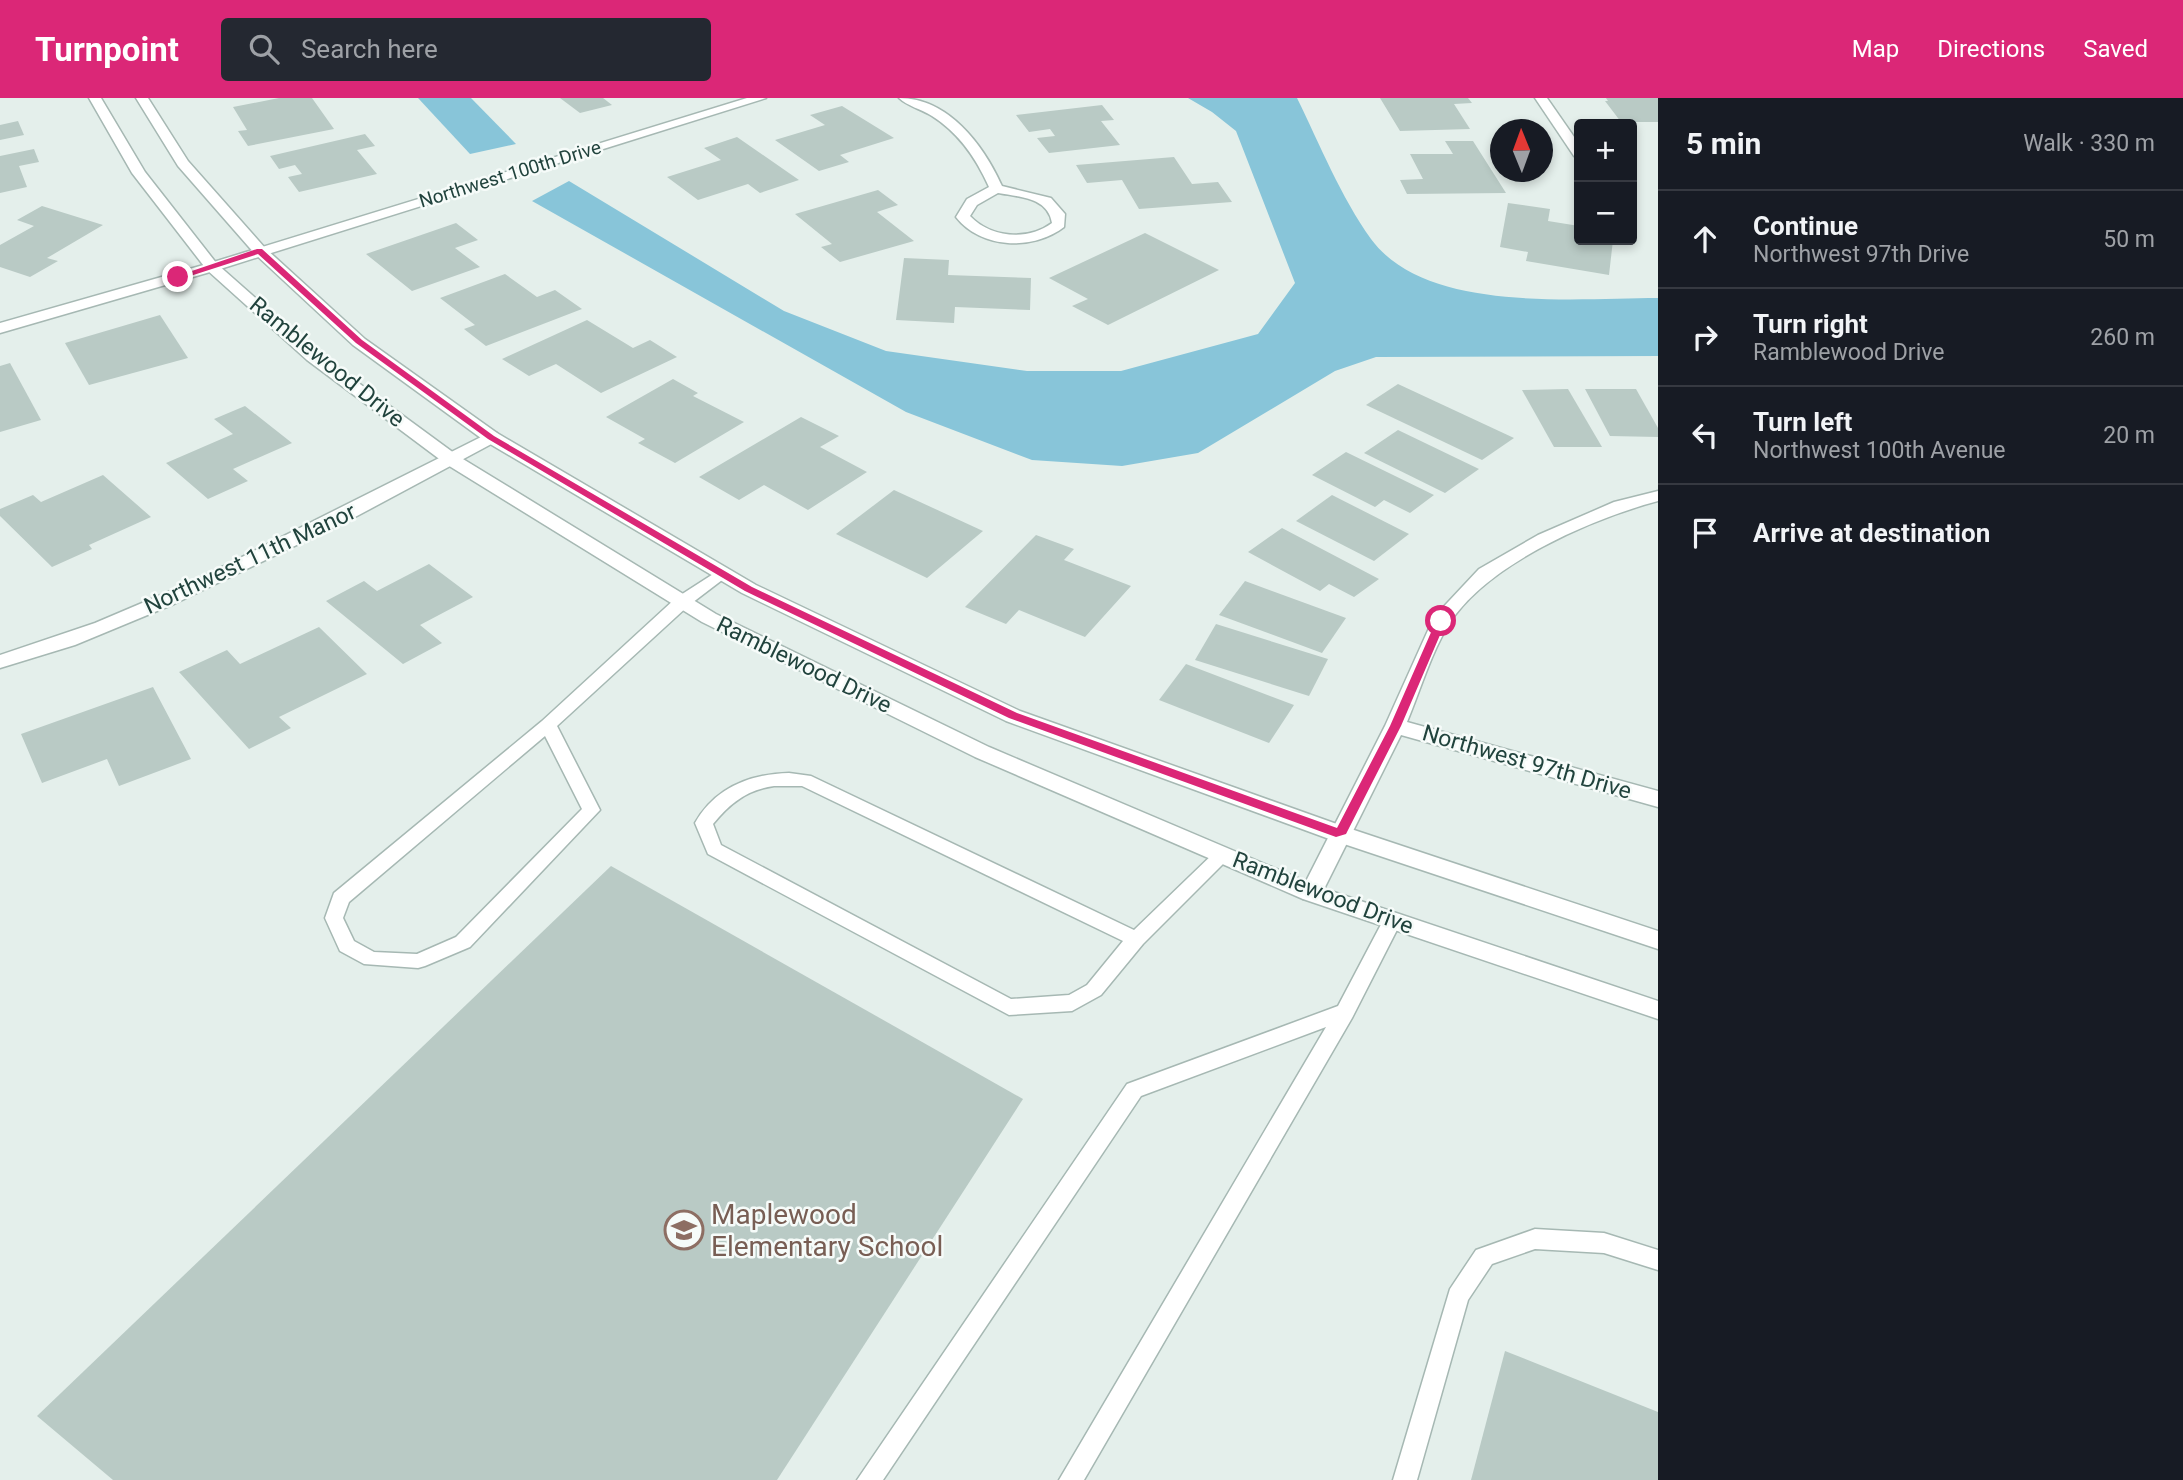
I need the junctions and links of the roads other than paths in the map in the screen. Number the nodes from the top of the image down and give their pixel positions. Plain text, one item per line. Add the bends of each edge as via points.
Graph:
1 (95, 98) edge
2 (142, 98) edge
3 (760, 98) edge
4 (905, 98) edge
5 (1541, 98) edge
6 (1574, 146) edge
7 (997, 189) junction
8 (260, 251) junction
9 (212, 267) junction
10 (0, 328) edge
11 (491, 438) junction
12 (452, 460) junction
13 (1658, 496) edge
14 (721, 574) junction
15 (682, 602) junction
16 (0, 662) edge
17 (548, 725) junction
18 (1395, 726) junction
19 (1658, 799) edge
20 (1340, 834) junction
21 (1223, 855) junction
22 (1311, 893) junction
23 (1393, 920) junction
24 (1136, 939) junction
25 (1658, 940) edge
26 (1658, 1010) edge
27 (1345, 1012) junction
28 (1658, 1260) edge
29 (869, 1480) edge
30 (1072, 1480) edge
31 (1405, 1480) edge

1 - 9 street, Ramblewood Drive via 139,173
2 - 8 street, Ramblewood Drive via 183,163
3 - 8 street, Northwest 100th Drive
4 - 7 street via 952,121 974,145
5 - 6 street
7 - 7 street via 966,207 963,217 969,226 1001,238 1018,238 1040,236 1059,224 1053,206 1045,199
8 - 9 street, Northwest 100th Drive
8 - 11 street, Ramblewood Drive via 359,342
9 - 10 street, Northwest 100th Drive
9 - 12 street, Ramblewood Drive via 313,357
11 - 12 street, Northwest 11th Manor
11 - 14 street, Ramblewood Drive
12 - 15 street, Ramblewood Drive
12 - 16 street, Northwest 11th Manor via 200,585 45,650
13 - 18 street, Northwest 97th Drive via 1620,506 1544,539 1486,573 1441,621
14 - 15 lane
14 - 20 street, Ramblewood Drive via 1013,716
15 - 17 lane
15 - 21 street, Ramblewood Drive via 982,752
17 - 17 lane via 341,898 334,918 347,946 371,959 418,961 463,942 591,810
18 - 19 street, Northwest 97th Drive
18 - 20 street, Northwest 97th Drive
20 - 22 street, Northwest 97th Drive
20 - 25 street, Ramblewood Drive
21 - 22 street, Ramblewood Drive
21 - 24 lane
22 - 23 street, Ramblewood Drive
23 - 26 street, Ramblewood Drive
23 - 27 lane
24 - 24 lane via 806,780 772,777 744,787 720,800 704,823 714,849 1009,1007 1072,1003 1094,990
27 - 29 lane via 1134,1090
27 - 30 lane
28 - 31 lane via 1604,1243 1535,1239 1484,1257 1458,1296

